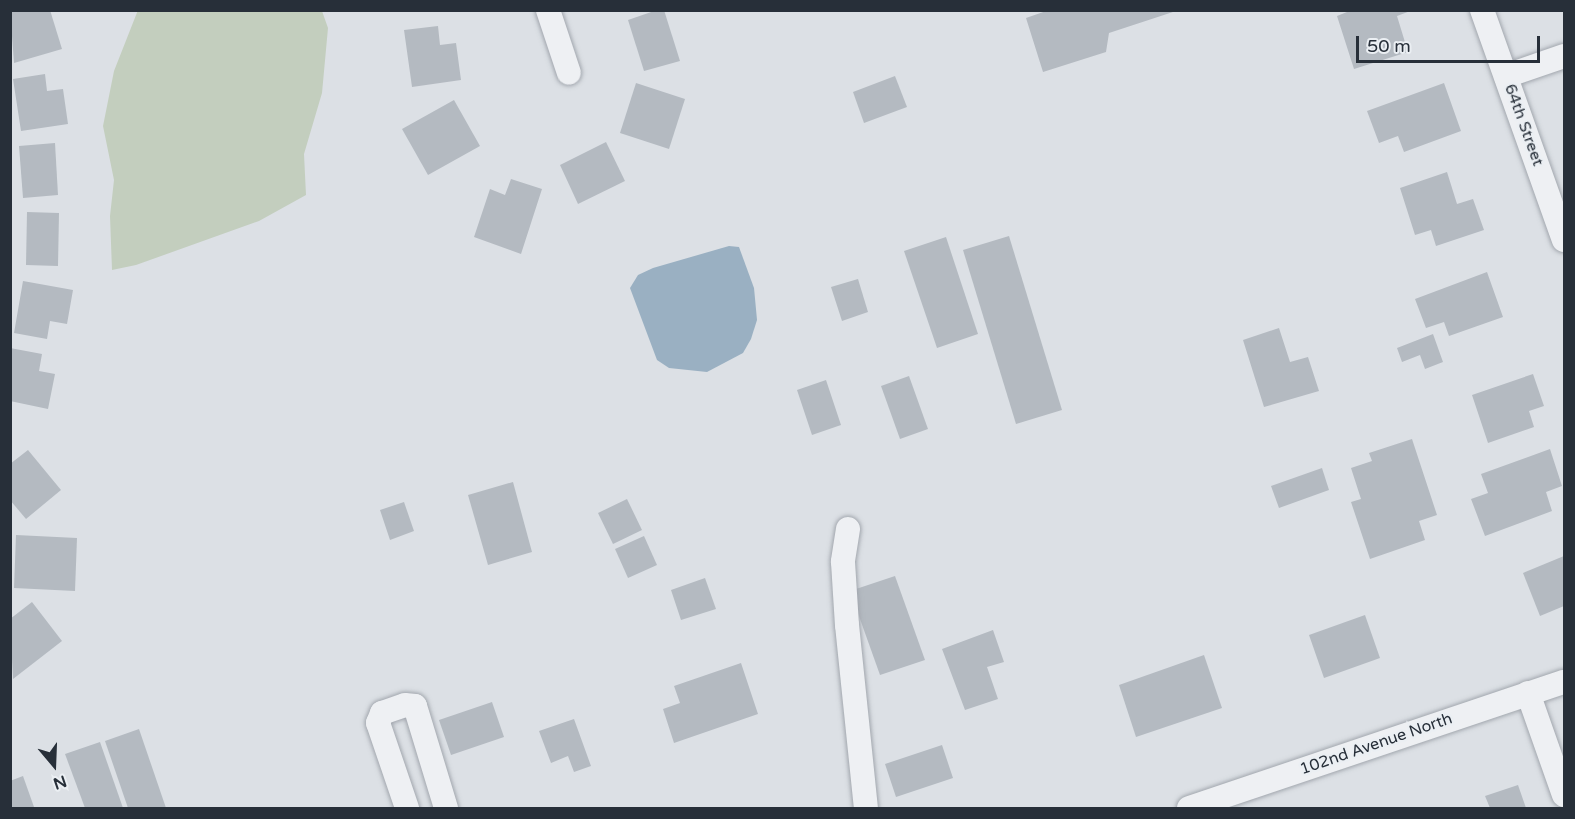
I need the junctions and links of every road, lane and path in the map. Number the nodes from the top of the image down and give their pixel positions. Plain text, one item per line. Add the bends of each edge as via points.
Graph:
1 (548, 10) edge
2 (1482, 10) edge
3 (1564, 56) edge
4 (569, 72) dead end
5 (1506, 76) junction
6 (1564, 240) edge
7 (848, 529) dead end
8 (1564, 682) edge
9 (1528, 693) junction
10 (1564, 795) edge
11 (407, 808) edge
12 (446, 808) edge
13 (866, 808) edge
14 (1189, 808) edge

1 - 4 street
2 - 5 street, 64th Street
3 - 5 street
5 - 6 street, 64th Street
7 - 13 street via 843,562 847,625
8 - 9 street, 102nd Avenue North
9 - 10 street
9 - 14 street, 102nd Avenue North
11 - 12 street via 378,723 382,713 405,705 415,706

